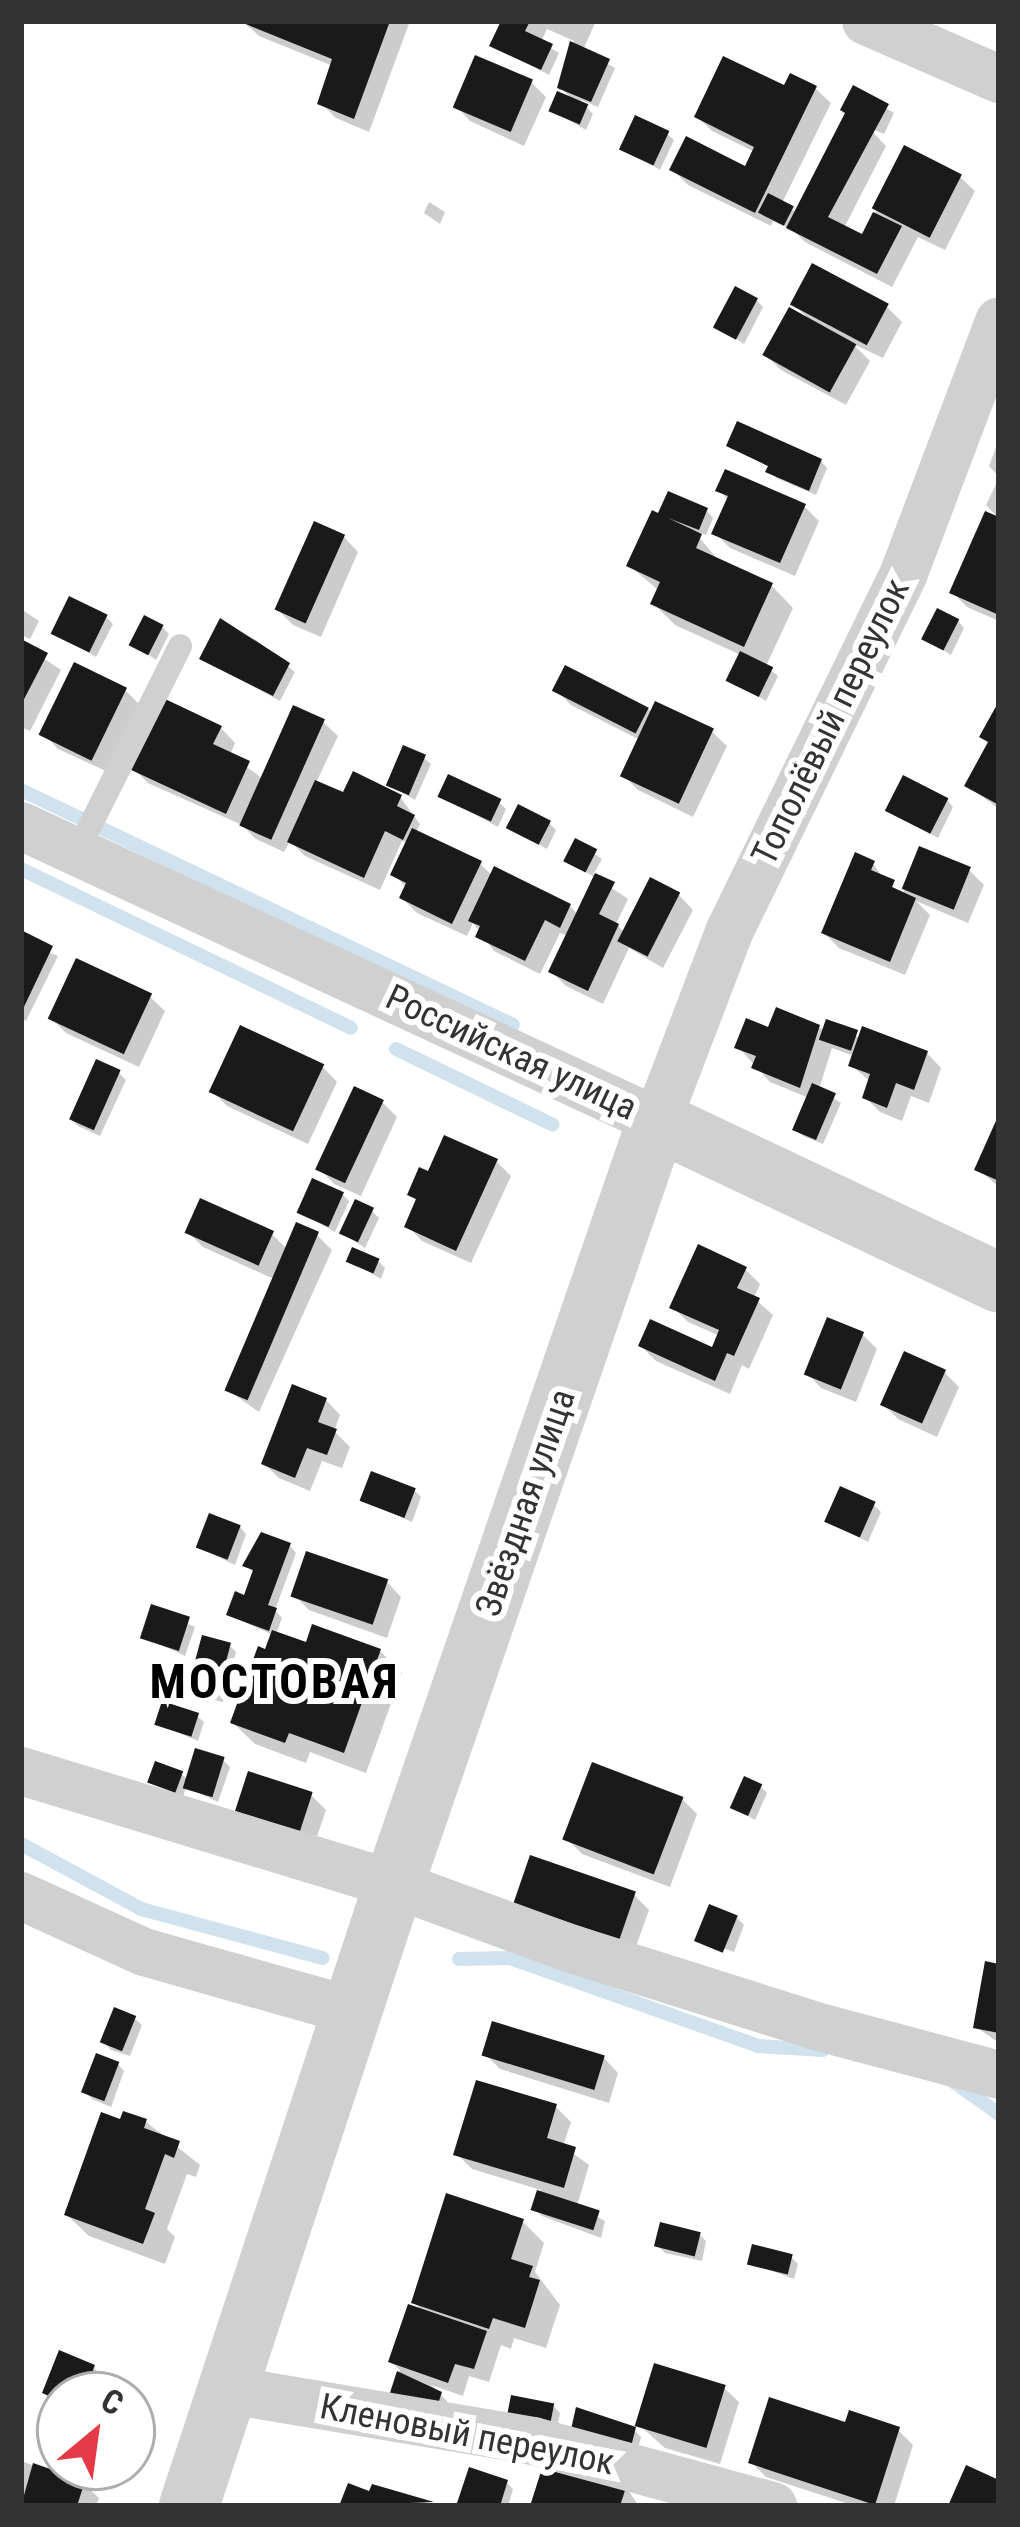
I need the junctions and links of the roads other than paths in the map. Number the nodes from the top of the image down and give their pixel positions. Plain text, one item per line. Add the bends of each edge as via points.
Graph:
1 (866, 21) edge
2 (999, 79) edge
3 (999, 321) edge
4 (179, 646) dead end
5 (21, 826) edge
6 (77, 852) junction
7 (657, 1121) junction
8 (999, 1283) edge
9 (21, 1771) edge
10 (394, 1884) junction
11 (21, 1896) edge
12 (356, 2012) junction
13 (999, 2075) edge
14 (229, 2390) junction
15 (190, 2506) edge
16 (773, 2506) edge

1 - 2 street
3 - 7 street, Тополёвый переулок via 904,573 730,930
4 - 6 lane
5 - 6 street, Российская улица
6 - 7 street, Российская улица
7 - 8 street, Российская улица
7 - 10 street, Звёздная улица
9 - 10 street
10 - 12 street, Звёздная улица
10 - 13 street via 774,2013
11 - 12 street via 144,1952
12 - 14 street, Звёздная улица
14 - 15 street, Звёздная улица
14 - 16 street, Кленовый переулок via 533,2441

